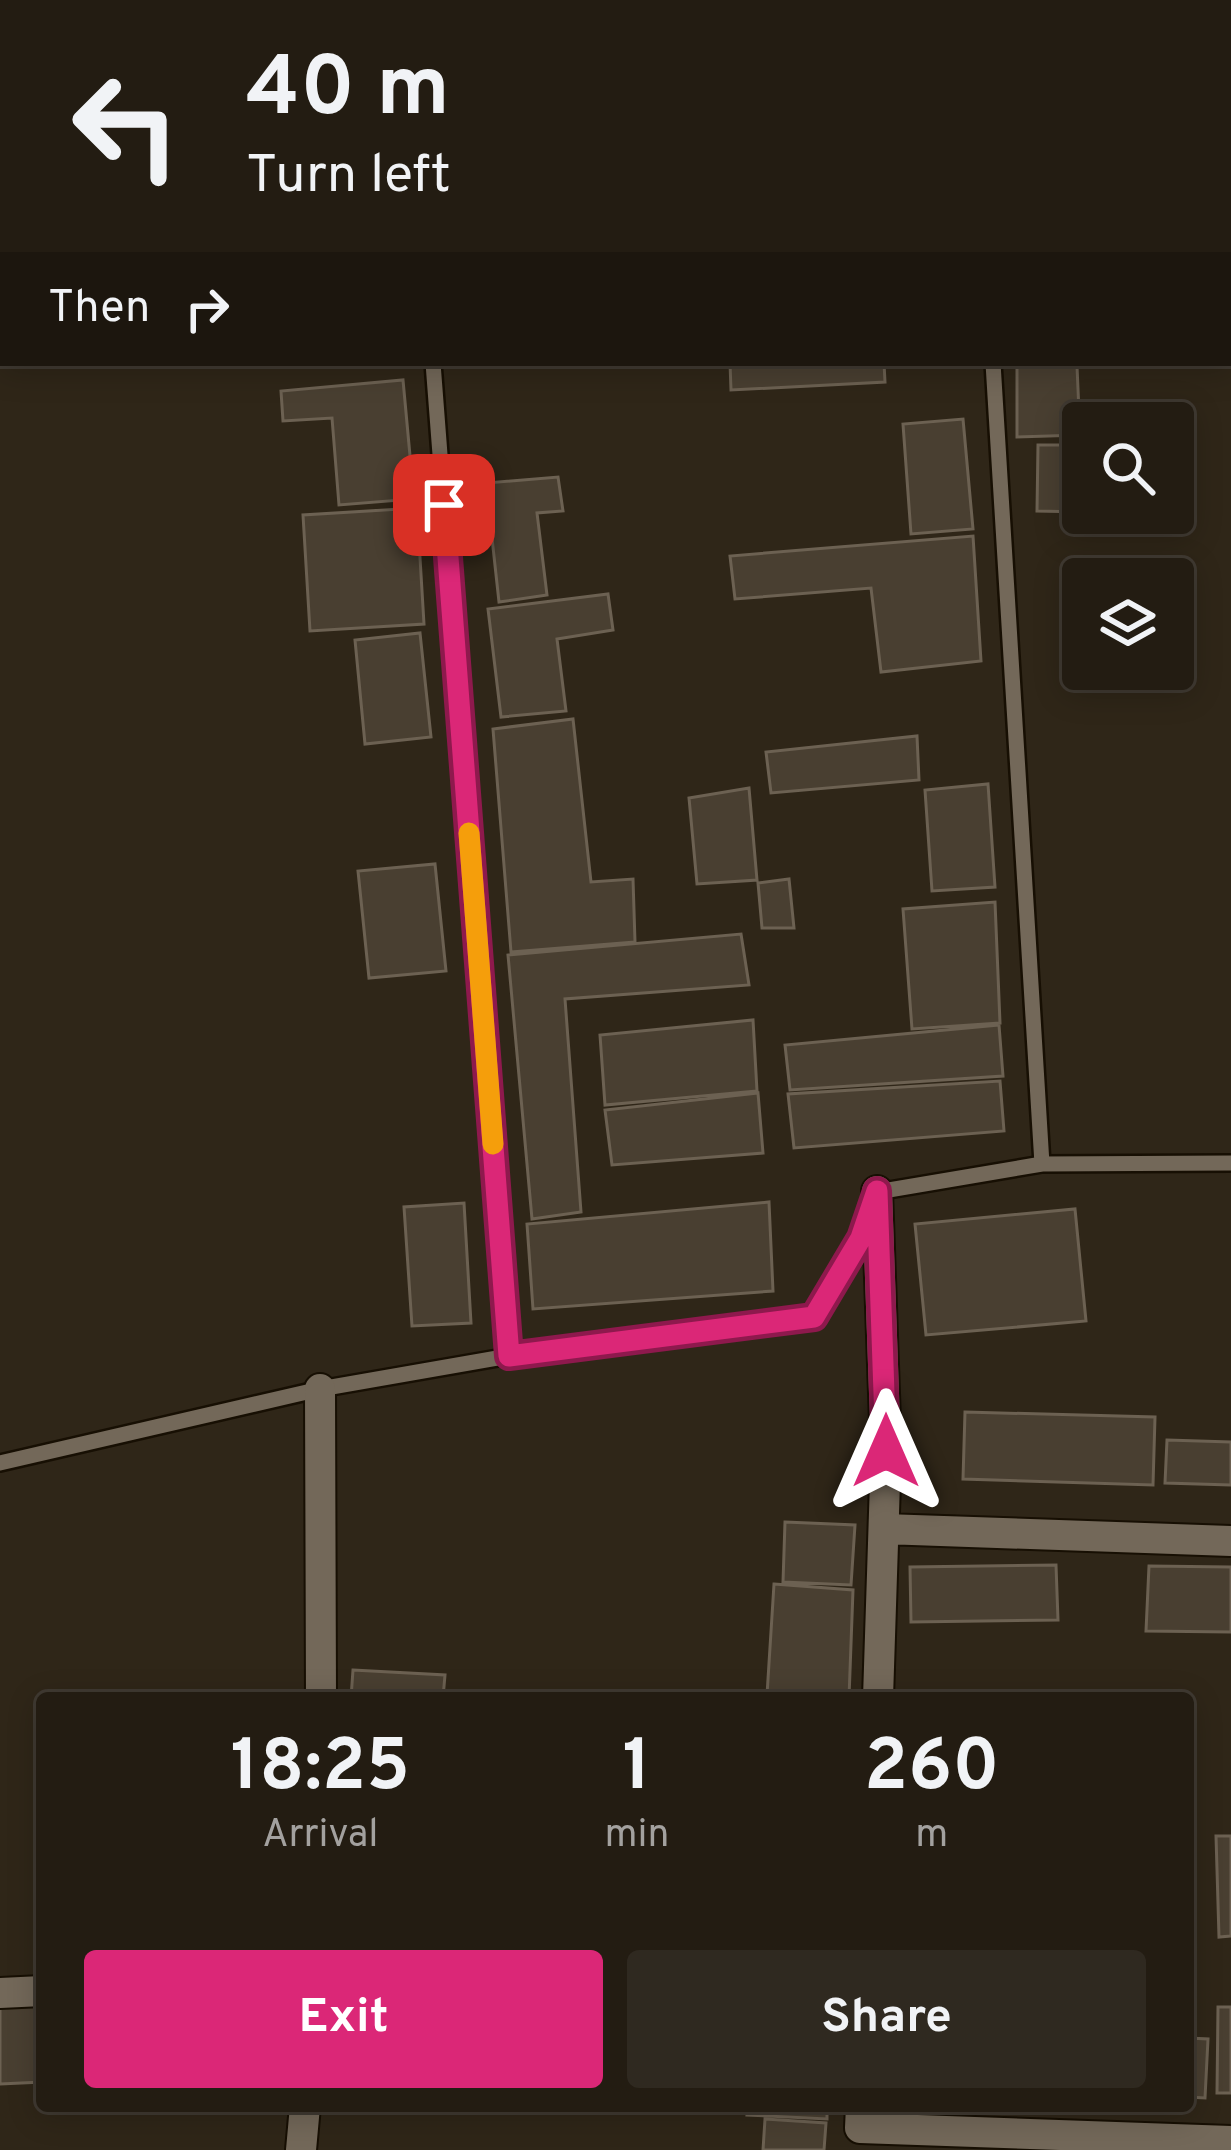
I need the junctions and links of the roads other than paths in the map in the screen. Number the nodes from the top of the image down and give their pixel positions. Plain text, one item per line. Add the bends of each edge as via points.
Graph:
1 (433, 366) edge
2 (993, 366) edge
3 (1231, 1163) edge
4 (1042, 1164) junction
5 (877, 1191) junction
6 (509, 1356) junction
7 (320, 1389) junction
8 (0, 1462) edge
9 (884, 1529) junction
10 (1231, 1541) edge
11 (321, 1692) edge
12 (878, 1692) edge
13 (36, 1991) edge
14 (0, 1993) edge
15 (304, 2112) edge
16 (860, 2128) edge
17 (1231, 2141) edge
18 (301, 2150) edge

1 - 6 lane
2 - 4 lane
3 - 4 lane
4 - 5 lane
5 - 6 lane via 861,1238 814,1317
5 - 9 street
6 - 7 lane
7 - 8 lane
7 - 11 street
9 - 10 street
9 - 12 street
13 - 14 street
15 - 18 street
16 - 17 street

